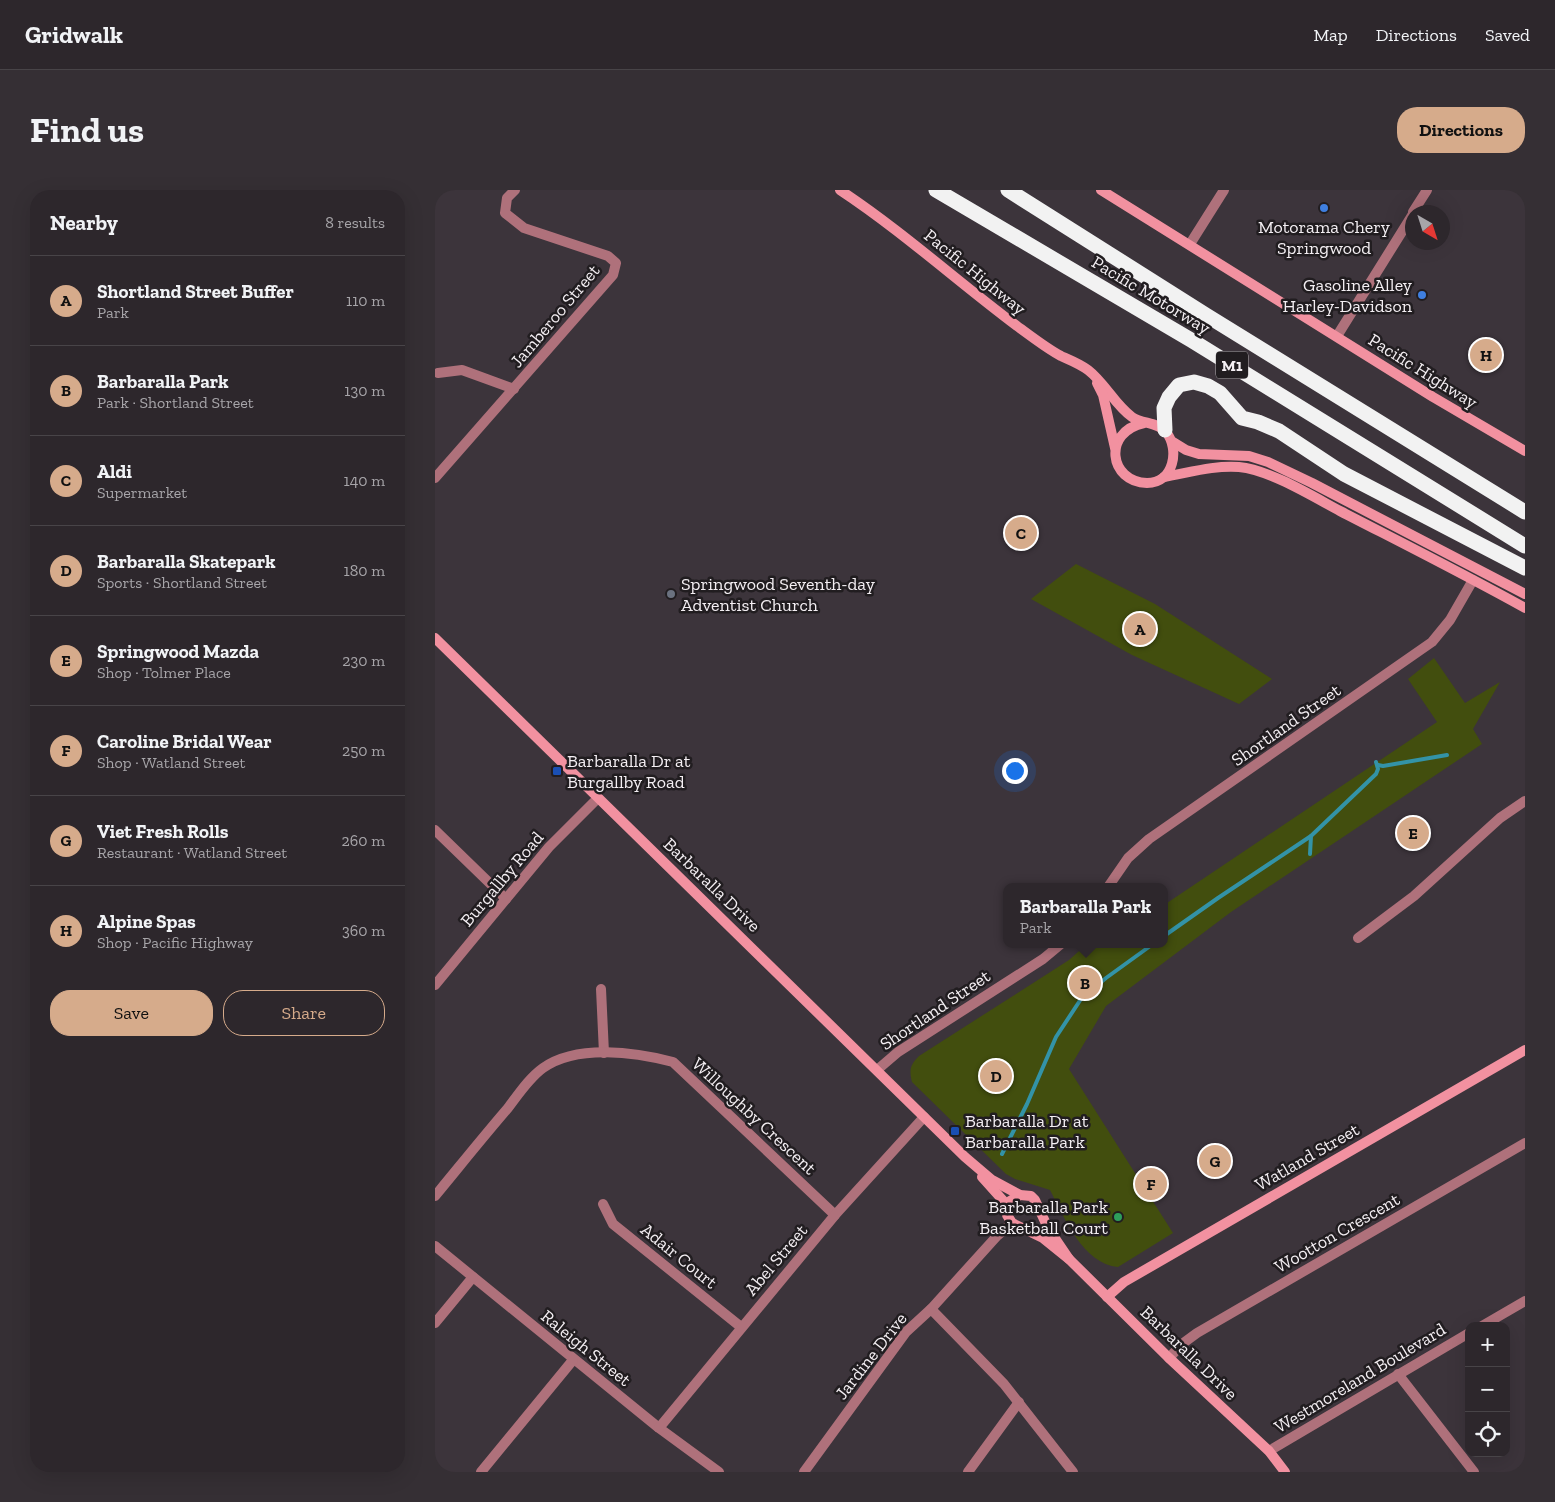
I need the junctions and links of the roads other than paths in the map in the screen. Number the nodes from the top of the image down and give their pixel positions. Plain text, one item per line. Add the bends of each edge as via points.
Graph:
1 (515, 190) edge
2 (840, 190) edge
3 (936, 190) edge
4 (1008, 190) edge
5 (1101, 190) edge
6 (1223, 190) edge
7 (1427, 190) edge
8 (1418, 205) edge
9 (1405, 226) edge
10 (1190, 244) junction
11 (1337, 336) junction
12 (438, 373) dead end
13 (1093, 375) junction
14 (514, 389) junction
15 (1144, 423) junction
16 (1169, 436) junction
17 (1115, 450) junction
18 (1525, 451) edge
19 (1163, 477) junction
20 (435, 478) edge
21 (1525, 512) edge
22 (1525, 546) edge
23 (1525, 568) edge
24 (1473, 580) junction
25 (1525, 594) edge
26 (1525, 608) edge
27 (435, 638) edge
28 (597, 798) junction
29 (1525, 801) edge
30 (435, 830) edge
31 (1110, 883) edge
32 (506, 899) junction
33 (1358, 938) dead end
34 (1056, 948) edge
35 (435, 985) edge
36 (601, 989) dead end
37 (1525, 1050) edge
38 (604, 1053) junction
39 (877, 1070) junction
40 (924, 1117) junction
41 (1525, 1143) edge
42 (965, 1157) junction
43 (1019, 1195) junction
44 (435, 1196) edge
45 (603, 1204) dead end
46 (1008, 1206) junction
47 (1040, 1210) junction
48 (835, 1215) junction
49 (1012, 1223) junction
50 (1024, 1228) junction
51 (435, 1246) edge
52 (1069, 1259) junction
53 (473, 1277) junction
54 (1107, 1297) junction
55 (1525, 1301) edge
56 (931, 1309) junction
57 (1489, 1322) edge
58 (435, 1323) edge
59 (741, 1327) junction
60 (1465, 1335) edge
61 (1169, 1358) junction
62 (573, 1360) junction
63 (1398, 1374) junction
64 (1019, 1402) junction
65 (659, 1428) junction
66 (1269, 1452) junction
67 (481, 1472) edge
68 (719, 1472) edge
69 (804, 1472) edge
70 (967, 1472) edge
71 (1073, 1472) edge
72 (1285, 1472) edge
73 (1474, 1472) edge

1 - 14 street, Jamberoo Street via 507,198 505,213 524,228 608,256 616,263 613,275
2 - 13 street, Pacific Highway via 871,210 1016,326
3 - 22 highway, Pacific Motorway / M1 via 1191,340
4 - 21 highway, Pacific Motorway / M1
5 - 10 street, Pacific Highway
6 - 10 street
7 - 8 street
9 - 11 street
10 - 11 street, Pacific Highway
11 - 18 street, Pacific Highway
12 - 14 street via 462,370
13 - 15 street, Pacific Highway via 1132,417
13 - 17 street via 1103,395
14 - 20 street, Jamberoo Street
15 - 16 street via 1155,424
15 - 17 street via 1133,425 1122,433
16 - 19 street via 1175,454 1169,471
16 - 23 highway via 1164,408 1169,397 1179,385 1194,382 1208,386 1220,393 1242,418 1279,431 1344,474
16 - 25 street via 1186,450 1199,454 1249,456 1267,462
17 - 19 street via 1117,463 1133,480 1147,483
19 - 24 street via 1223,467 1241,467 1268,475
24 - 26 street
24 - 31 street, Shortland Street via 1450,620 1432,642 1149,840 1128,858
27 - 28 street, Barbaralla Drive
28 - 32 street, Burgallby Road via 549,847
28 - 39 street, Barbaralla Drive
29 - 33 street via 1500,818 1414,896
30 - 32 street
32 - 35 street, Burgallby Road
34 - 39 street, Shortland Street via 898,1052
36 - 38 street
37 - 54 street, Watland Street via 1124,1282
38 - 44 street, Willoughby Crescent via 568,1056 543,1068
38 - 48 street, Willoughby Crescent via 647,1055 673,1062
39 - 40 street, Barbaralla Drive
40 - 42 street, Barbaralla Drive
40 - 48 street, Abel Street
41 - 61 street, Wootton Crescent via 1197,1333
42 - 43 street, Barbaralla Drive via 992,1180
42 - 46 street, Barbaralla Drive
43 - 46 street
43 - 47 street, Barbaralla Drive via 1031,1196
45 - 59 street, Adair Court via 613,1224
46 - 49 street, Barbaralla Drive via 1007,1215
47 - 50 street via 1037,1220
47 - 52 street, Barbaralla Drive
48 - 59 street, Abel Street
49 - 50 street, Barbaralla Drive
49 - 56 street, Jardine Drive
50 - 52 street, Barbaralla Drive via 1043,1238
51 - 53 street, Raleigh Street
52 - 54 street, Barbaralla Drive
53 - 58 street
53 - 62 street, Raleigh Street
54 - 61 street, Barbaralla Drive
55 - 57 street
56 - 64 street
56 - 69 street, Jardine Drive via 906,1332
59 - 65 street, Abel Street
60 - 63 street, Westmoreland Boulevard
61 - 66 street, Barbaralla Drive
62 - 65 street, Raleigh Street
62 - 67 street
63 - 66 street, Westmoreland Boulevard
63 - 73 street
64 - 70 street
64 - 71 street
65 - 68 street, Raleigh Street
66 - 72 street, Barbaralla Drive

